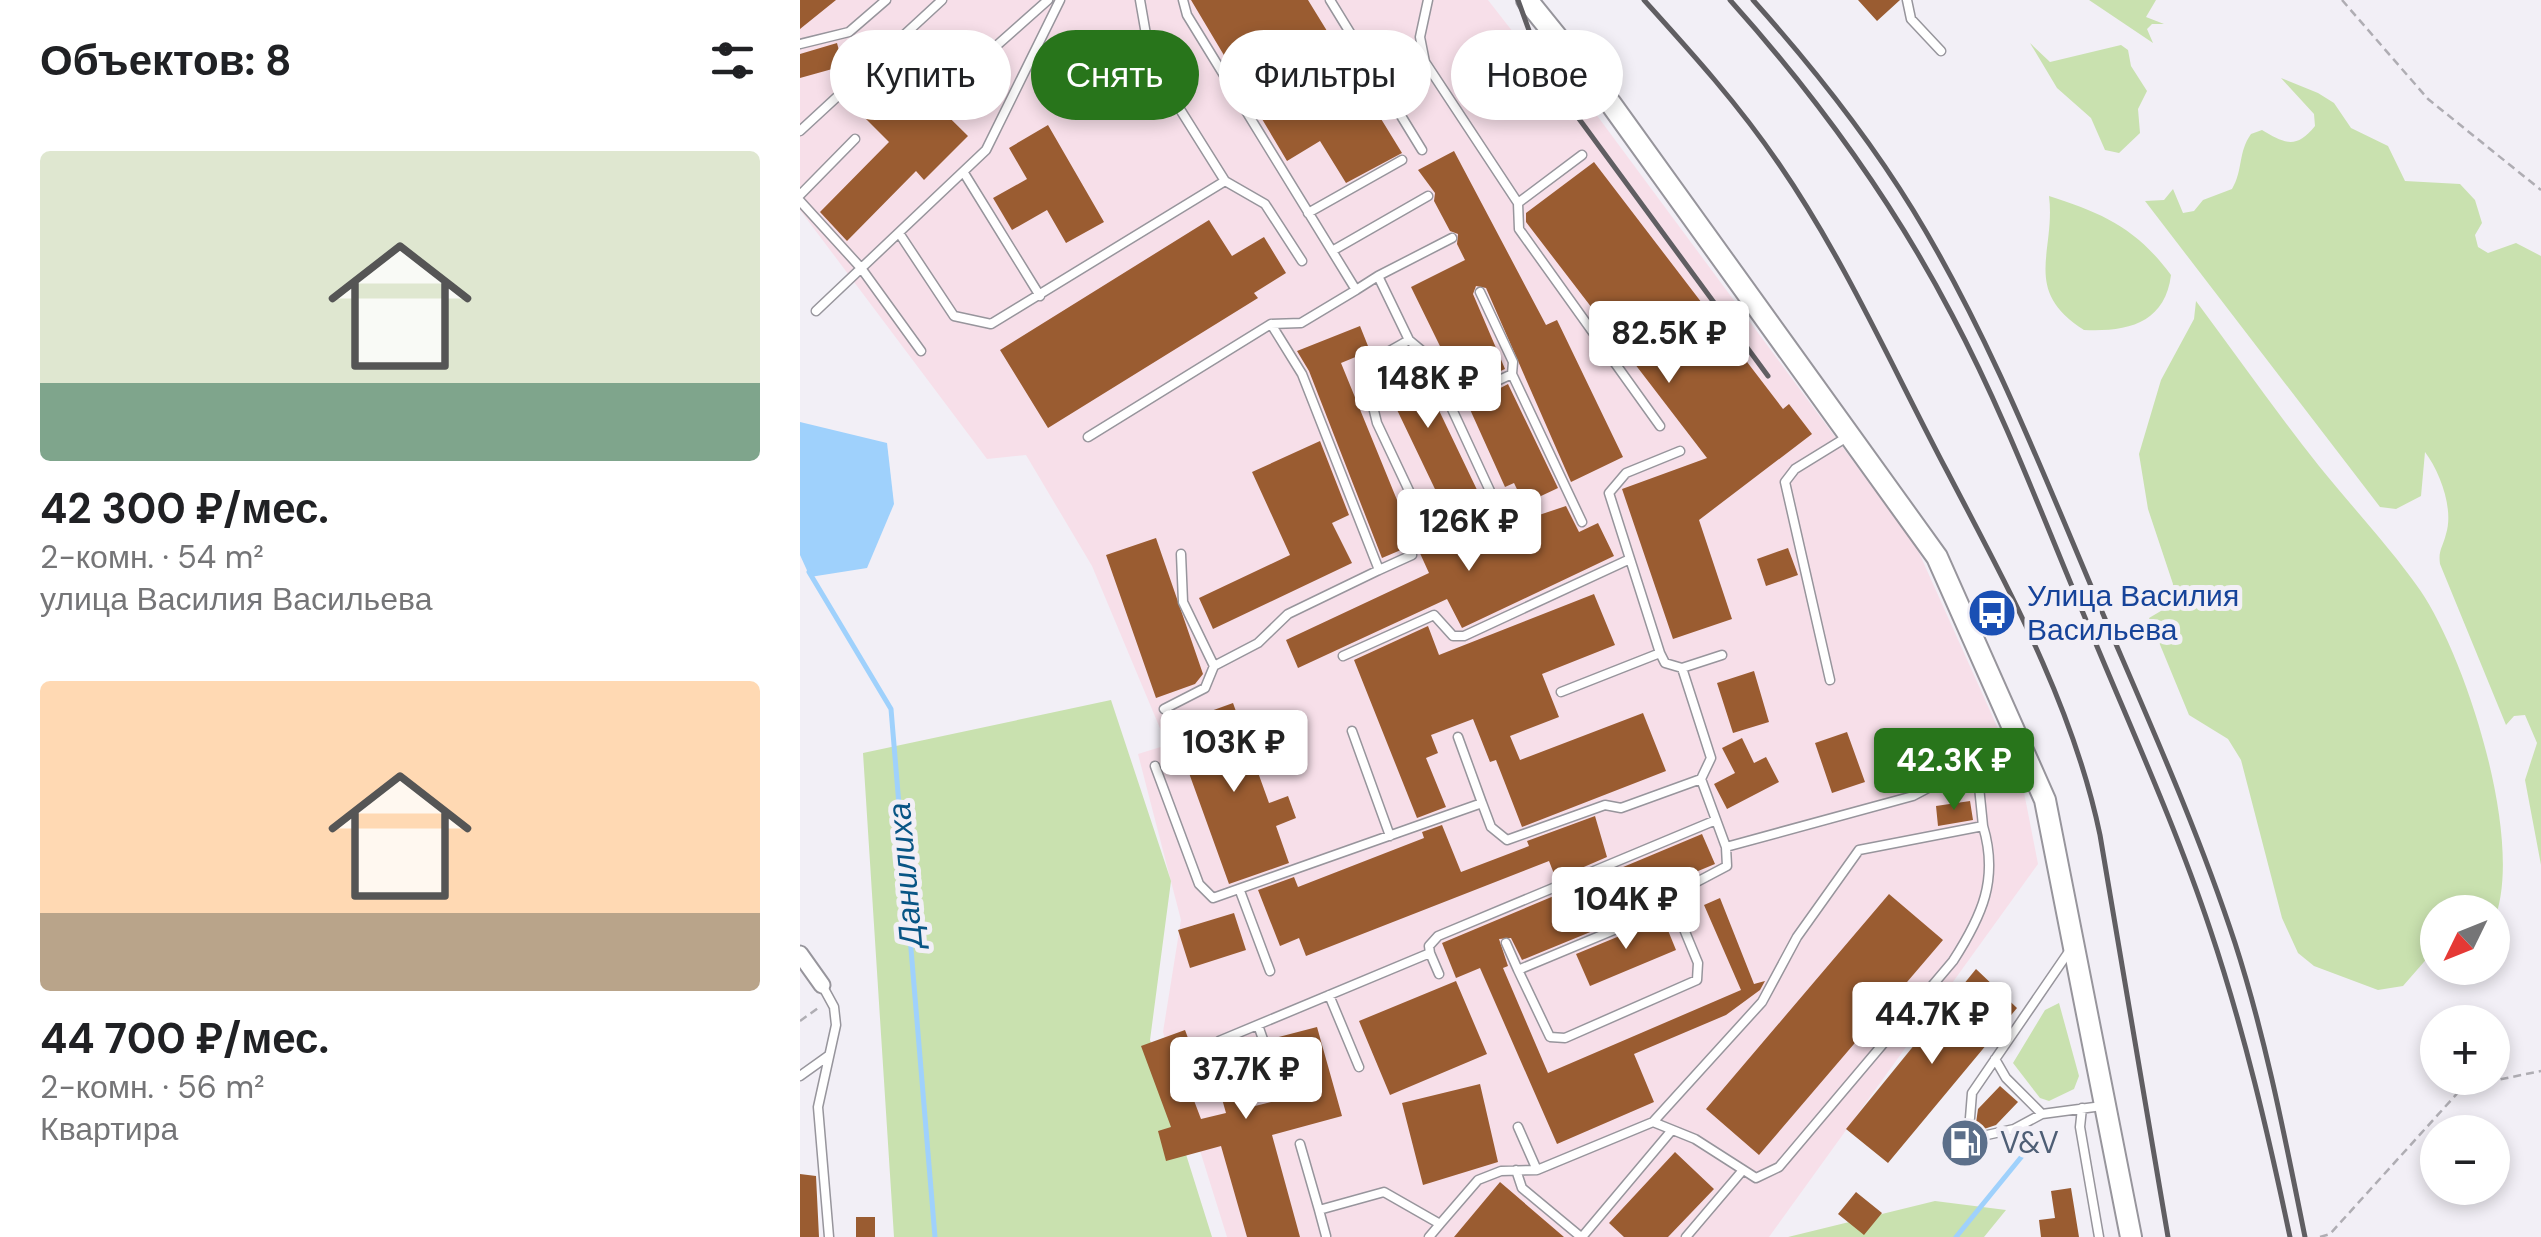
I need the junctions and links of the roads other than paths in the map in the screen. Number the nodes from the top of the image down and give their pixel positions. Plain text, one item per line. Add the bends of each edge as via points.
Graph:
1 (886, 0) edge
2 (942, 0) edge
3 (1048, 0) edge
4 (1060, 0) edge
5 (1140, 0) edge
6 (1183, 0) edge
7 (1330, 0) edge
8 (1428, 0) edge
9 (1527, 0) edge
10 (1906, 0) edge
11 (1011, 33) edge
12 (800, 44) edge
13 (1941, 52) dead end
14 (800, 131) edge
15 (856, 138) dead end
16 (1422, 150) dead end
17 (1582, 154) dead end
18 (1402, 160) dead end
19 (964, 173) junction
20 (1225, 181) junction
21 (1428, 196) dead end
22 (800, 198) edge
23 (1518, 203) junction
24 (1308, 213) junction
25 (899, 233) junction
26 (1452, 238) dead end
27 (1332, 251) junction
28 (1302, 261) dead end
29 (861, 268) junction
30 (1378, 276) junction
31 (1356, 290) junction
32 (1480, 292) dead end
33 (1040, 296) junction
34 (816, 311) dead end
35 (1271, 324) junction
36 (1409, 340) junction
37 (921, 351) dead end
38 (1512, 374) junction
39 (1450, 403) junction
40 (1660, 426) dead end
41 (1851, 435) junction
42 (1088, 437) dead end
43 (1680, 452) dead end
44 (1582, 522) dead end
45 (1182, 554) dead end
46 (1412, 555) dead end
47 (1630, 558) junction
48 (1379, 570) junction
49 (1660, 652) junction
50 (1722, 655) dead end
51 (1342, 656) dead end
52 (1214, 666) junction
53 (1682, 668) junction
54 (1830, 680) dead end
55 (1561, 692) dead end
56 (1164, 709) dead end
57 (1352, 731) dead end
58 (1458, 737) dead end
59 (2025, 749) junction
60 (1156, 766) dead end
61 (1977, 767) junction
62 (1701, 779) junction
63 (1482, 803) junction
64 (1716, 820) junction
65 (1983, 826) junction
66 (1390, 836) junction
67 (1726, 847) junction
68 (1240, 891) junction
69 (1674, 905) junction
70 (1506, 942) dead end
71 (2075, 942) junction
72 (1430, 953) junction
73 (800, 954) edge
74 (1518, 970) junction
75 (1270, 971) dead end
76 (1439, 974) dead end
77 (826, 992) joint
78 (1329, 995) junction
79 (1258, 1025) junction
80 (1219, 1041) dead end
81 (828, 1056) junction
82 (1995, 1059) junction
83 (1270, 1060) junction
84 (1358, 1067) dead end
85 (800, 1076) edge
86 (1201, 1083) dead end
87 (1280, 1088) dead end
88 (2104, 1106) junction
89 (2082, 1108) junction
90 (2042, 1114) junction
91 (1970, 1118) dead end
92 (1653, 1122) junction
93 (1518, 1126) dead end
94 (1672, 1130) junction
95 (1987, 1135) dead end
96 (1300, 1144) dead end
97 (1516, 1170) junction
98 (1537, 1170) junction
99 (1743, 1170) junction
100 (1319, 1210) junction
101 (1440, 1224) junction
102 (1326, 1236) edge
103 (829, 1237) edge
104 (1429, 1237) edge
105 (1581, 1237) edge
106 (1686, 1237) edge
107 (2099, 1237) edge
108 (2130, 1237) edge

1 - 12 lane via 850,32
2 - 14 lane
3 - 11 lane
4 - 19 lane via 1003,121
5 - 20 lane via 1151,63
6 - 24 lane
7 - 16 lane
8 - 23 lane via 1420,37 1425,62
9 - 41 main road via 1602,92
10 - 13 lane via 1910,18
15 - 22 lane
17 - 23 lane
18 - 24 lane
19 - 25 lane
19 - 33 lane
20 - 28 lane via 1264,204
20 - 33 lane
21 - 27 lane
22 - 29 lane
23 - 40 lane via 1520,229
24 - 27 lane
25 - 29 lane
25 - 33 lane via 954,316 991,324
26 - 30 lane
27 - 31 lane
29 - 34 lane
29 - 37 lane
30 - 31 lane
30 - 36 lane
31 - 35 lane via 1301,323
32 - 38 lane via 1513,362
35 - 42 lane
35 - 48 lane via 1302,374
36 - 39 lane via 1427,354
36 - 39 lane via 1366,362 1364,372 1377,422 1420,514 1432,524 1490,491
38 - 39 lane
38 - 44 lane
41 - 54 lane via 1785,482
41 - 59 main road via 1937,557
43 - 47 lane via 1626,473 1611,486
45 - 52 lane via 1183,602
46 - 48 lane
47 - 49 lane
47 - 51 lane via 1464,636 1453,636 1434,615
48 - 52 lane via 1288,614 1258,643
49 - 53 lane via 1665,663
49 - 55 lane
50 - 53 lane
52 - 56 lane via 1205,688
53 - 62 lane via 1710,758
57 - 66 lane
58 - 63 lane
59 - 61 lane
59 - 71 main road via 2045,800
60 - 68 lane via 1205,894 1222,898
61 - 65 lane
61 - 67 lane via 1913,796
62 - 63 lane via 1507,840 1491,827
62 - 64 lane
63 - 66 lane
64 - 67 lane
64 - 72 lane via 1438,936
65 - 92 lane via 1859,850 1797,937 1762,1002
65 - 99 lane via 1992,855 1989,891 1953,961 1779,1167 1756,1178
66 - 68 lane
67 - 69 lane via 1726,866 1691,885
68 - 75 lane
69 - 74 lane
69 - 74 lane via 1698,962 1697,980 1564,1038 1542,1028
70 - 74 lane
71 - 82 lane
71 - 88 main road
72 - 76 lane
72 - 78 lane
73 - 77 street
77 - 81 lane via 836,1025
78 - 79 lane
78 - 84 lane
79 - 80 lane
79 - 83 lane
81 - 85 lane
81 - 103 lane via 818,1107
82 - 90 lane
82 - 91 lane via 1972,1093
83 - 86 lane
83 - 87 lane
88 - 89 lane
88 - 108 main road
89 - 90 lane
89 - 107 lane
90 - 95 lane
92 - 94 lane
92 - 98 lane
93 - 98 lane
94 - 99 lane
94 - 105 lane
96 - 100 lane
97 - 98 lane
97 - 101 lane via 1478,1180
97 - 105 lane via 1522,1188
99 - 106 lane
100 - 101 lane via 1384,1192
100 - 102 lane
101 - 104 lane

